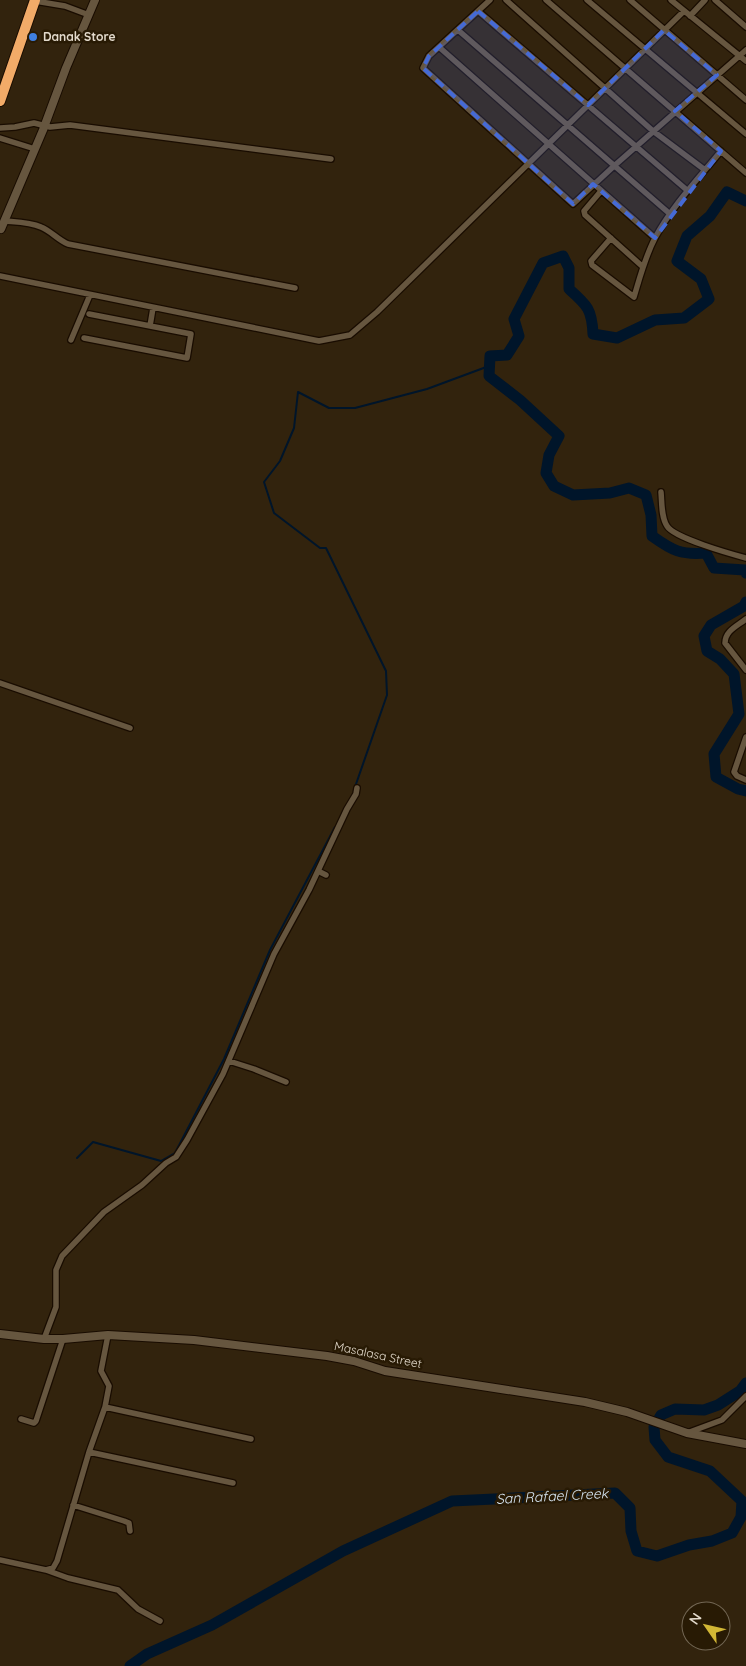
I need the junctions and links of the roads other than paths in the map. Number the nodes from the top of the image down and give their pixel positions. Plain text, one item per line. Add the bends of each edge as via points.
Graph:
1 (35, 0) edge
2 (95, 0) edge
3 (490, 0) edge
4 (506, 0) edge
5 (546, 0) edge
6 (587, 0) edge
7 (630, 0) edge
8 (671, 0) edge
9 (706, 0) edge
10 (715, 0) edge
11 (478, 11) junction
12 (684, 11) junction
13 (89, 14) junction
14 (690, 16) junction
15 (746, 27) edge
16 (458, 30) junction
17 (664, 30) junction
18 (439, 47) junction
19 (645, 49) junction
20 (746, 50) edge
21 (739, 56) junction
22 (746, 61) edge
23 (625, 68) junction
24 (717, 75) junction
25 (605, 88) junction
26 (697, 92) junction
27 (746, 100) edge
28 (0, 101) edge
29 (588, 105) junction
30 (675, 112) junction
31 (568, 125) junction
32 (45, 126) junction
33 (0, 128) edge
34 (654, 131) junction
35 (746, 134) edge
36 (0, 138) edge
37 (548, 144) junction
38 (636, 147) junction
39 (35, 149) junction
40 (721, 151) junction
41 (332, 159) dead end
42 (528, 164) junction
43 (614, 166) junction
44 (705, 170) junction
45 (746, 173) edge
46 (593, 184) junction
47 (601, 191) junction
48 (688, 191) junction
49 (670, 214) junction
50 (5, 221) junction
51 (0, 231) edge
52 (611, 238) junction
53 (655, 238) junction
54 (643, 267) junction
55 (0, 276) edge
56 (295, 288) dead end
57 (90, 295) junction
58 (153, 308) junction
59 (89, 314) dead end
60 (150, 326) junction
61 (84, 338) dead end
62 (71, 340) dead end
63 (661, 492) dead end
64 (746, 558) edge
65 (746, 619) edge
66 (746, 670) edge
67 (0, 683) edge
68 (130, 728) dead end
69 (746, 737) edge
70 (746, 780) edge
71 (357, 788) dead end
72 (318, 871) junction
73 (326, 875) dead end
74 (229, 1061) junction
75 (286, 1082) dead end
76 (0, 1334) edge
77 (108, 1335) junction
78 (44, 1339) junction
79 (63, 1339) junction
80 (746, 1396) edge
81 (105, 1407) junction
82 (21, 1419) dead end
83 (687, 1433) junction
84 (251, 1439) dead end
85 (746, 1444) edge
86 (89, 1452) junction
87 (233, 1483) dead end
88 (73, 1505) junction
89 (130, 1531) dead end
90 (0, 1560) edge
91 (46, 1570) junction
92 (160, 1621) dead end

1 - 13 street
1 - 28 highway
2 - 13 street
3 - 11 street
4 - 25 street
5 - 23 street
6 - 19 street
7 - 17 street
8 - 12 street
9 - 14 street
10 - 15 street
11 - 16 street
11 - 29 street
12 - 14 street
12 - 17 street
13 - 32 street
14 - 21 street
16 - 18 street
16 - 31 street
17 - 19 street
17 - 24 street
18 - 37 street
18 - 42 street via 423,68
19 - 23 street
19 - 26 street
20 - 21 street
21 - 22 street
21 - 24 street
23 - 25 street
23 - 30 street
24 - 26 street
24 - 27 street
25 - 29 street
25 - 34 street
26 - 30 street
26 - 35 street
29 - 31 street
29 - 38 street
30 - 34 street
30 - 40 street
31 - 37 street
31 - 43 street
32 - 33 street via 34,123
32 - 39 street
32 - 41 street via 70,125
34 - 38 street
34 - 44 street
36 - 39 street
37 - 42 street
37 - 46 street
38 - 43 street
38 - 48 street
39 - 50 street
40 - 44 street
40 - 45 street
42 - 46 street via 573,204
42 - 58 street via 350,335 320,341
43 - 46 street
43 - 49 street
44 - 48 street
46 - 47 street
47 - 52 street via 584,211
47 - 53 street
48 - 49 street
49 - 53 street
50 - 51 street
50 - 56 street via 41,227 68,244
52 - 54 street
52 - 54 street via 591,261 592,265 634,297
53 - 54 street
55 - 57 street
57 - 58 street
57 - 62 street
58 - 60 street
59 - 60 street
60 - 61 street via 191,334 187,358
63 - 64 street via 667,528 676,535
65 - 66 street via 729,631 725,643
67 - 68 street
69 - 70 street via 734,772
71 - 72 street
72 - 73 street
72 - 74 street via 274,954
74 - 75 street
74 - 78 street via 176,1157 104,1212 60,1260 56,1274 56,1307
76 - 78 street, Masalasa Street
77 - 79 street, Masalasa Street
77 - 81 street via 101,1370 109,1386
77 - 83 street, Masalasa Street via 194,1340 327,1356 385,1371 585,1402 627,1412
78 - 79 street, Masalasa Street
79 - 82 street via 36,1421
80 - 83 street via 722,1420
81 - 84 street
81 - 86 street
83 - 85 street, Masalasa Street
86 - 87 street
86 - 88 street
88 - 89 street via 124,1521 129,1524
88 - 91 street via 57,1560 53,1568
90 - 91 street
91 - 92 street via 118,1590 138,1609

